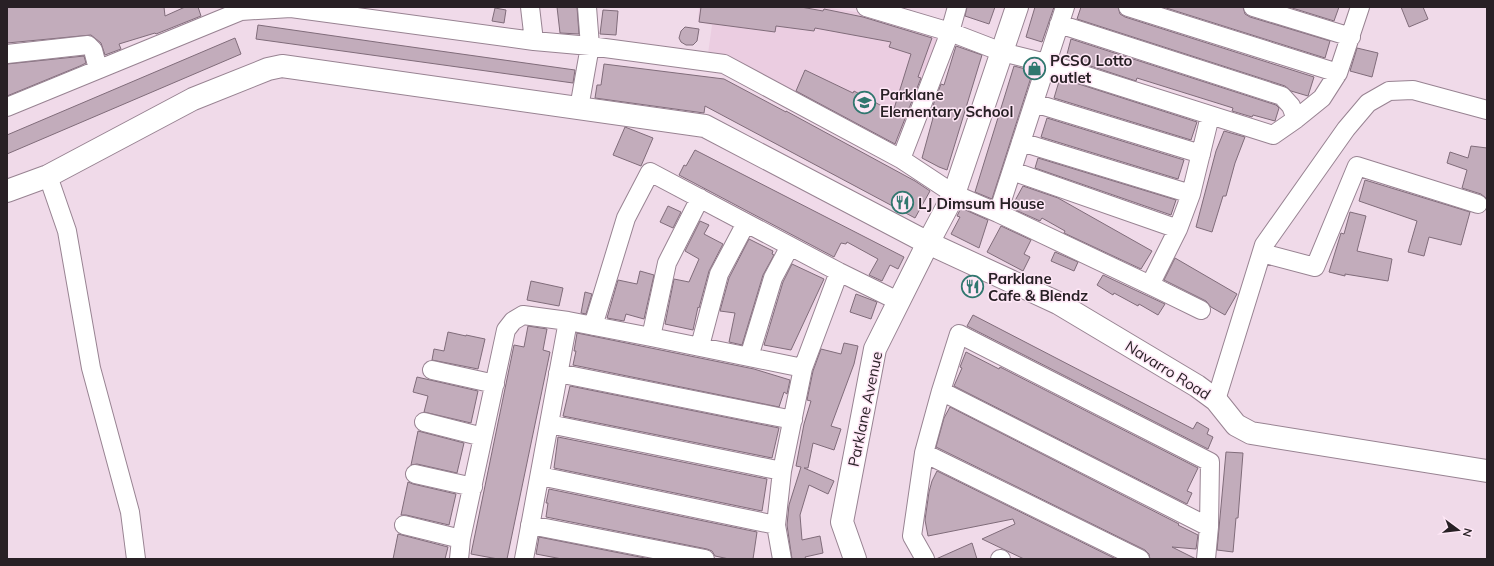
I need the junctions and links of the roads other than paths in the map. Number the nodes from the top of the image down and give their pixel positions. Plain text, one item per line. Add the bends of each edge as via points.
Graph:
1 (530, 7) edge
2 (587, 7) edge
3 (866, 7) edge
4 (957, 7) edge
5 (1017, 7) edge
6 (1128, 7) edge
7 (1253, 7) edge
8 (1360, 7) edge
9 (291, 8) edge
10 (239, 9) edge
11 (1062, 15) edge
12 (950, 32) junction
13 (1351, 37) junction
14 (534, 41) junction
15 (590, 46) junction
16 (1002, 52) junction
17 (7, 54) edge
18 (1046, 64) junction
19 (98, 69) junction
20 (1338, 73) junction
21 (1034, 103) junction
22 (7, 107) edge
23 (579, 108) junction
24 (1487, 110) edge
25 (1210, 116) junction
26 (1296, 119) junction
27 (1021, 142) junction
28 (1201, 154) junction
29 (901, 159) junction
30 (1012, 171) junction
31 (48, 176) junction
32 (7, 191) edge
33 (954, 194) junction
34 (1191, 194) junction
35 (700, 198) junction
36 (1478, 204) dead end
37 (998, 213) junction
38 (746, 223) junction
39 (1178, 229) junction
40 (928, 242) junction
41 (790, 246) junction
42 (1262, 253) junction
43 (839, 272) junction
44 (1150, 284) junction
45 (898, 301) junction
46 (1201, 310) dead end
47 (568, 321) junction
48 (593, 326) junction
49 (651, 336) junction
50 (700, 346) junction
51 (749, 357) junction
52 (803, 368) junction
53 (432, 370) dead end
54 (558, 373) junction
55 (495, 384) junction
56 (941, 391) junction
57 (1216, 400) junction
58 (793, 420) junction
59 (424, 422) dead end
60 (549, 424) junction
61 (483, 437) junction
62 (924, 453) junction
63 (1487, 471) edge
64 (782, 472) junction
65 (415, 474) dead end
66 (540, 476) junction
67 (473, 487) junction
68 (404, 525) dead end
69 (530, 525) junction
70 (776, 525) junction
71 (1209, 527) junction
72 (461, 539) junction
73 (136, 559) edge
74 (459, 559) edge
75 (524, 559) edge
76 (705, 559) edge
77 (782, 559) edge
78 (855, 559) edge
79 (925, 559) edge
80 (1140, 559) edge
81 (1206, 559) edge

1 - 14 street
2 - 15 street
3 - 12 street
4 - 12 street
5 - 16 street, Parklane Avenue
6 - 20 street
7 - 13 street
8 - 13 street
9 - 10 street
9 - 14 street
10 - 19 street
11 - 18 street
11 - 26 street via 1282,96 1291,106
12 - 16 street
12 - 29 street
13 - 20 street
14 - 15 street
15 - 23 street
15 - 29 street via 724,64
16 - 18 street
16 - 33 street, Parklane Avenue
17 - 19 street via 88,45 94,50
18 - 21 street
18 - 25 street
19 - 22 street
20 - 26 street via 1322,98
21 - 27 street
21 - 28 street
23 - 31 street, Navarro Road via 282,66 193,99
23 - 40 street, Navarro Road via 705,126
24 - 42 street via 1413,90 1389,91 1368,102 1268,238
25 - 26 street via 1273,135
25 - 28 street
27 - 30 street
27 - 34 street
28 - 34 street
29 - 33 street
30 - 37 street
30 - 39 street
31 - 32 street, Navarro Road
31 - 73 street via 67,231 91,368 130,512
33 - 37 street
33 - 40 street, Parklane Avenue
34 - 39 street
35 - 38 street
35 - 48 street via 650,172 626,218
35 - 49 street via 668,263
36 - 42 street via 1357,166 1315,267
37 - 44 street
38 - 41 street
38 - 50 street via 719,274
39 - 44 street
40 - 45 street, Parklane Avenue
40 - 57 street, Navarro Road via 1058,303 1198,386
41 - 43 street
41 - 51 street via 773,278
42 - 57 street
43 - 45 street
43 - 52 street
44 - 46 street
45 - 78 street, Parklane Avenue via 876,349 842,522
47 - 48 street
47 - 54 street
47 - 55 street via 524,315 513,321 506,330
48 - 49 street
49 - 50 street
50 - 51 street
51 - 52 street
52 - 58 street
53 - 55 street
54 - 58 street
54 - 60 street
55 - 61 street
56 - 62 street
56 - 71 street
56 - 71 street via 958,334 1210,462
57 - 63 street, Navarro Road via 1236,425 1251,433
58 - 64 street
59 - 61 street
60 - 64 street
60 - 66 street
61 - 67 street
62 - 79 street via 912,536
62 - 80 street
64 - 70 street
65 - 67 street
66 - 69 street
66 - 70 street
67 - 72 street
68 - 72 street
69 - 75 street
69 - 76 street
70 - 77 street
71 - 81 street
72 - 74 street

